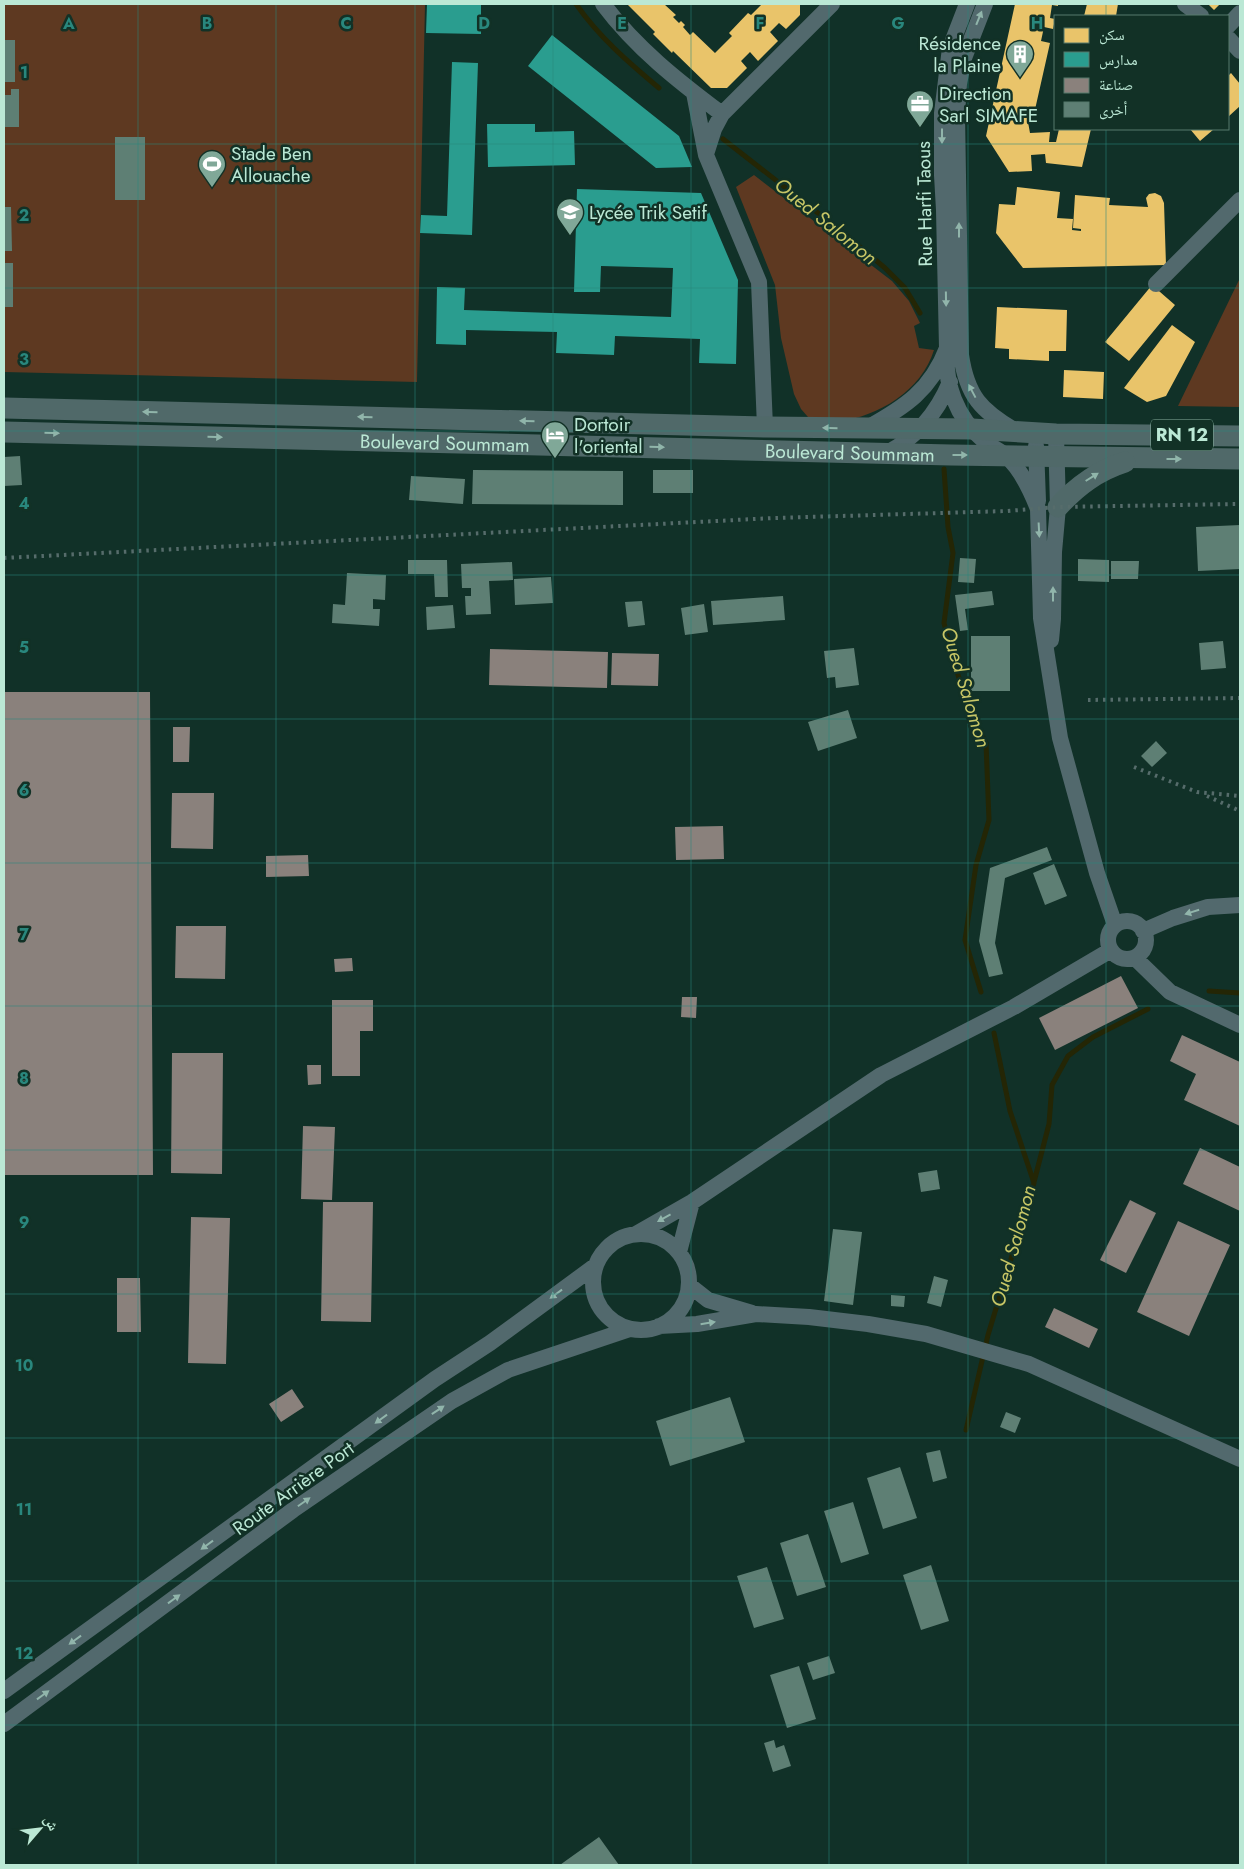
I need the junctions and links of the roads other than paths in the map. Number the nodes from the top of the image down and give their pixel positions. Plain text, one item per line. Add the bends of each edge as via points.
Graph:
1 (603, 4) edge
2 (967, 4) edge
3 (985, 4) edge
4 (1185, 4) edge
5 (827, 5) edge
6 (1240, 13) edge
7 (1200, 15) edge
8 (1229, 25) edge
9 (1229, 39) edge
10 (1240, 50) edge
11 (694, 93) junction
12 (722, 114) junction
13 (706, 155) junction
14 (1240, 200) edge
15 (1156, 284) dead end
16 (954, 346) junction
17 (949, 384) junction
18 (4, 408) edge
19 (765, 427) junction
20 (920, 428) junction
21 (866, 429) junction
22 (972, 430) junction
23 (4, 432) edge
24 (1037, 434) junction
25 (1240, 436) edge
26 (887, 453) junction
27 (1006, 456) junction
28 (1046, 456) junction
29 (1129, 458) junction
30 (1240, 459) edge
31 (1048, 508) junction
32 (1240, 905) edge
33 (1115, 925) junction
34 (1144, 931) junction
35 (1111, 950) junction
36 (1135, 958) junction
37 (1240, 1026) edge
38 (692, 1202) junction
39 (636, 1234) junction
40 (679, 1252) junction
41 (595, 1266) junction
42 (689, 1285) junction
43 (756, 1314) junction
44 (659, 1326) junction
45 (630, 1329) junction
46 (1240, 1459) edge
47 (4, 1691) edge
48 (4, 1724) edge

1 - 11 street via 639,47
2 -> 16 street, Rue Harfi Taous via 950,48 942,114 942,175
16 -> 3 street, Rue Harfi Taous via 959,84 964,58
4 - 7 street
5 - 12 street
6 - 8 street
9 - 10 street
11 - 12 street
11 - 13 street
12 - 13 street
13 - 19 street via 759,282
14 - 15 street
16 - 17 street, Rue Harfi Taous via 947,372
16 - 21 street, Rue Harfi Taous via 920,393
24 -> 16 street, Rue Harfi Taous via 990,414 979,403
17 - 20 street via 940,404
17 - 22 street, Rue Harfi Taous via 960,413
19 -> 18 main road, Boulevard Soummam / RN 12
21 -> 19 main road, Boulevard Soummam / RN 12
20 - 21 main road, Boulevard Soummam / RN 12
20 - 22 main road, Boulevard Soummam / RN 12
20 - 26 street
22 - 24 main road, Boulevard Soummam / RN 12
22 - 27 street, Rue Harfi Taous
23 -> 26 main road, Boulevard Soummam / RN 12
24 - 25 main road, Boulevard Soummam / RN 12
24 - 28 street
26 -> 27 main road, Boulevard Soummam / RN 12
27 - 28 main road, Boulevard Soummam / RN 12
27 - 31 street via 1032,493
28 - 29 main road, Boulevard Soummam / RN 12
28 - 31 street
29 -> 30 main road, RN 12
31 -> 29 main road via 1095,474
31 - 33 street via 1054,552 1049,660 1060,738 1097,873
32 -> 34 street via 1208,907
33 - 34 street via 1127,921
33 - 35 street via 1108,940
34 - 36 street via 1144,949
35 - 36 street via 1119,958
35 - 38 street via 1014,1007 882,1075
36 - 37 street via 1170,992
38 -> 39 street
38 - 40 street
39 - 40 street via 652,1235 667,1241
39 - 41 street via 611,1244
40 - 42 street
41 - 45 street via 593,1282 603,1312
41 -> 47 street, Route Arrière Port
42 - 43 street via 708,1300
42 - 44 street via 680,1310
44 -> 43 street via 697,1324
43 - 46 street via 809,1317 926,1334 1029,1364
44 - 45 street via 645,1330
48 -> 45 street, Route Arrière Port via 293,1510 452,1401 508,1370

